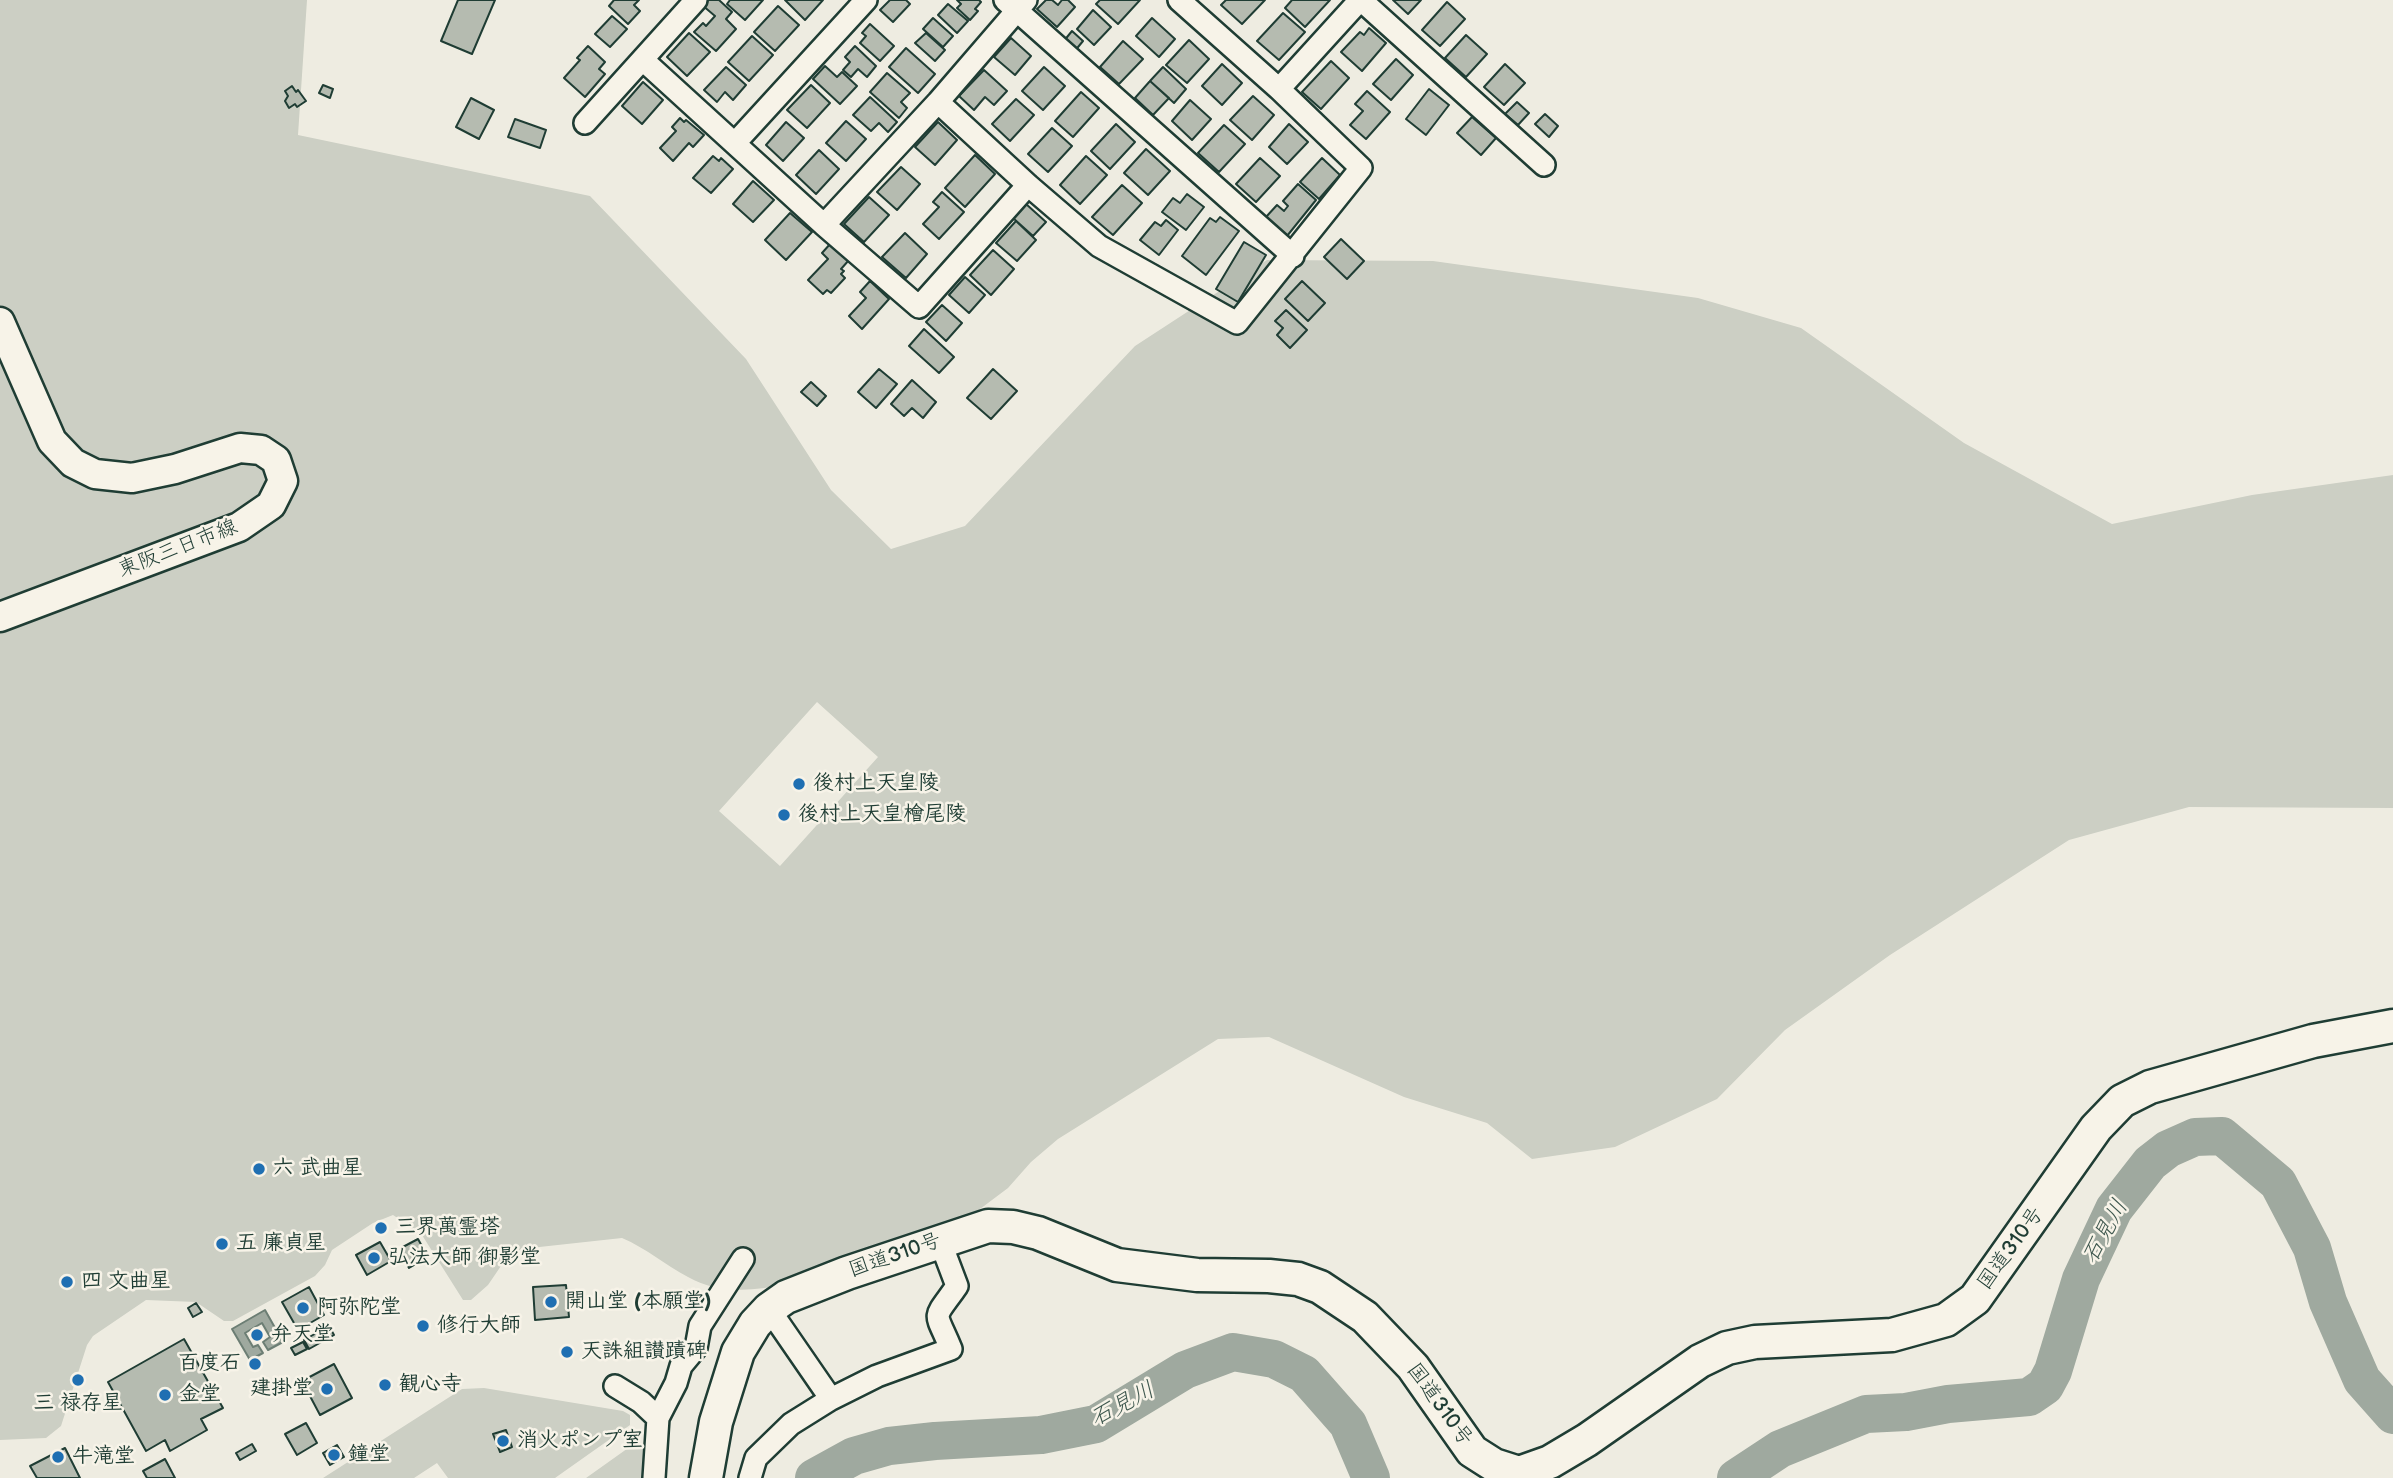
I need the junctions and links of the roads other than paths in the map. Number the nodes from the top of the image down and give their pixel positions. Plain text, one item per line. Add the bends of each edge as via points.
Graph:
1 (696, 0) edge
2 (866, 0) edge
3 (1179, 0) edge
4 (1361, 0) edge
5 (1016, 3) edge
6 (643, 60) junction
7 (1279, 89) junction
8 (938, 102) junction
9 (585, 123) dead end
10 (736, 143) junction
11 (1544, 165) dead end
12 (1028, 186) junction
13 (824, 225) junction
14 (1293, 256) junction
15 (0, 322) edge
16 (0, 617) edge
17 (2393, 1026) edge
18 (940, 1241) junction
19 (743, 1259) dead end
20 (769, 1309) junction
21 (615, 1387) dead end
22 (831, 1399) junction
23 (657, 1418) junction
24 (653, 1478) edge
25 (706, 1478) edge
26 (750, 1478) edge

1 - 6 street
2 - 10 street
3 - 7 street
4 - 7 street
4 - 11 street
5 - 8 street
5 - 14 street
6 - 9 street
6 - 10 street
7 - 14 street via 1361,168
8 - 12 street
8 - 13 street
10 - 13 street
12 - 13 street via 919,307
12 - 14 street via 1099,246 1237,323
15 - 16 main road, 東阪三日市線 via 51,441 73,463 95,474 132,478 240,449 261,450 276,460 283,481 271,505 239,527
17 - 18 highway, 国道310号 via 2313,1041 2150,1087 2122,1101 2095,1128 1975,1299 1946,1320 1892,1335 1755,1342 1727,1348 1700,1361 1569,1451 1519,1473 1472,1451 1413,1367 1365,1317 1320,1287 1298,1279 1197,1275 1117,1265 1013,1227 988,1226
18 - 20 highway, 国道310号 via 846,1273 786,1297
18 - 22 street via 957,1286 941,1305 937,1322 951,1349 877,1376
19 - 23 street via 700,1326 696,1348 681,1366
20 - 22 street
20 - 25 highway, 国道310号 via 738,1352 716,1422
21 - 23 street
22 - 26 street via 785,1428 756,1458
23 - 24 street

